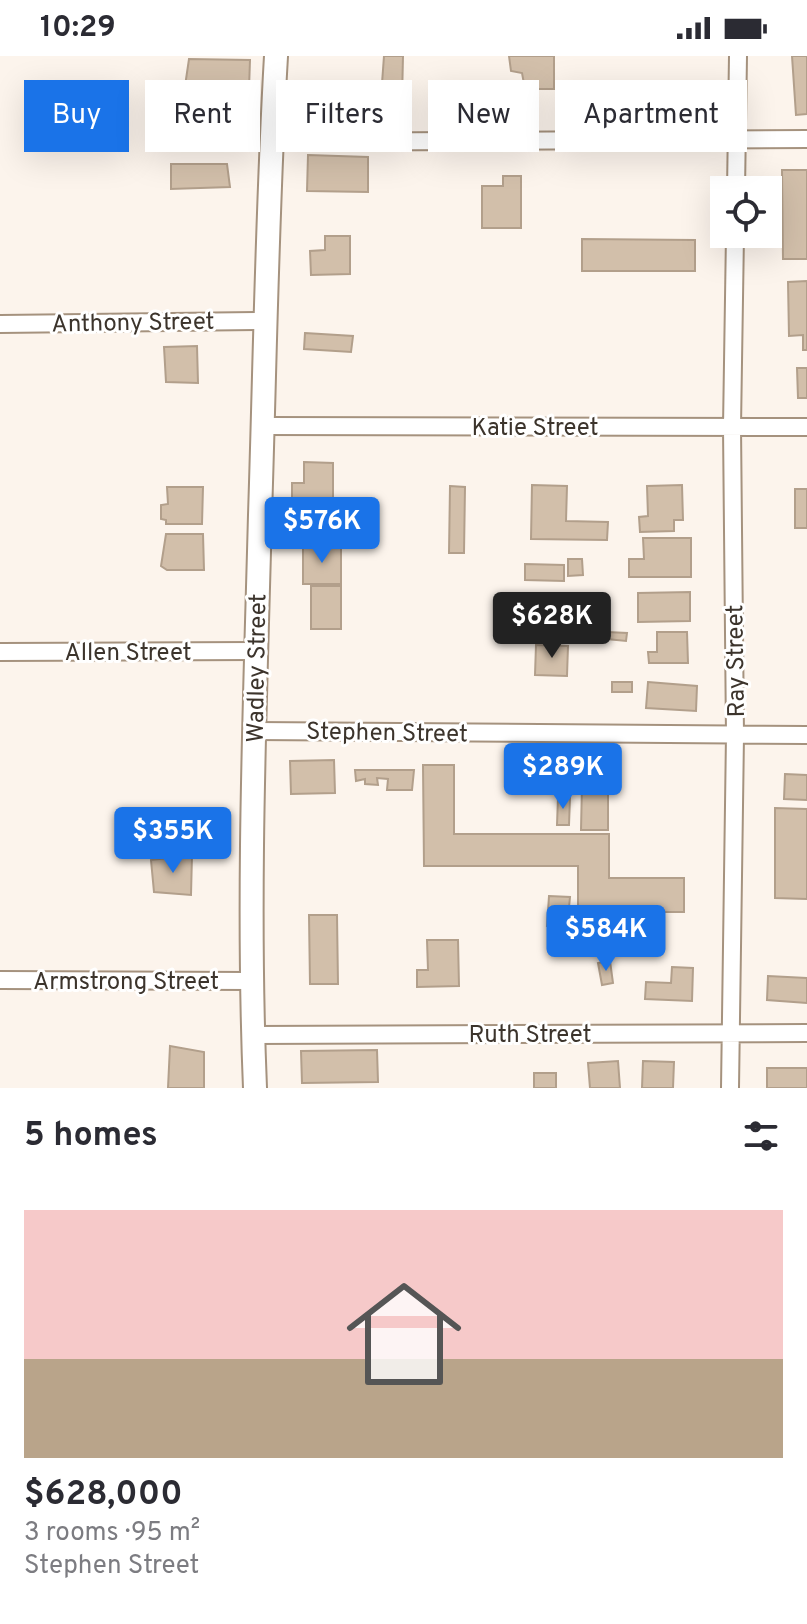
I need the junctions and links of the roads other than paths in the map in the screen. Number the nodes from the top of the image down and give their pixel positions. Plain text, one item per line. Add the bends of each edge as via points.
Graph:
1 (276, 56) edge
2 (738, 56) edge
3 (738, 80) edge
4 (747, 139) edge
5 (807, 139) edge
6 (555, 140) edge
7 (271, 142) junction
8 (737, 152) edge
9 (736, 176) edge
10 (735, 248) edge
11 (265, 321) junction
12 (0, 324) edge
13 (263, 426) junction
14 (732, 427) junction
15 (807, 427) edge
16 (256, 651) junction
17 (0, 652) edge
18 (255, 731) junction
19 (735, 735) junction
20 (807, 735) edge
21 (0, 980) edge
22 (251, 981) junction
23 (731, 1033) junction
24 (807, 1033) edge
25 (253, 1035) junction
26 (255, 1088) edge
27 (730, 1088) edge

1 - 7 street, Wadley Street
2 - 3 street
4 - 5 street
6 - 7 street
7 - 11 street, Wadley Street
8 - 9 street
10 - 14 street, Ray Street
11 - 12 street, Anthony Street
11 - 13 street, Wadley Street
13 - 14 street, Katie Street
13 - 16 street, Wadley Street
14 - 15 street, Katie Street
14 - 19 street, Ray Street
16 - 17 street, Allen Street
16 - 18 street, Wadley Street
18 - 19 street, Stephen Street
18 - 22 street, Wadley Street
19 - 20 street, Stephen Street
19 - 23 street, Ray Street
21 - 22 street, Armstrong Street
22 - 25 street, Wadley Street
23 - 24 street, Ruth Street
23 - 25 street, Ruth Street
23 - 27 street, Ray Street
25 - 26 street, Wadley Street

